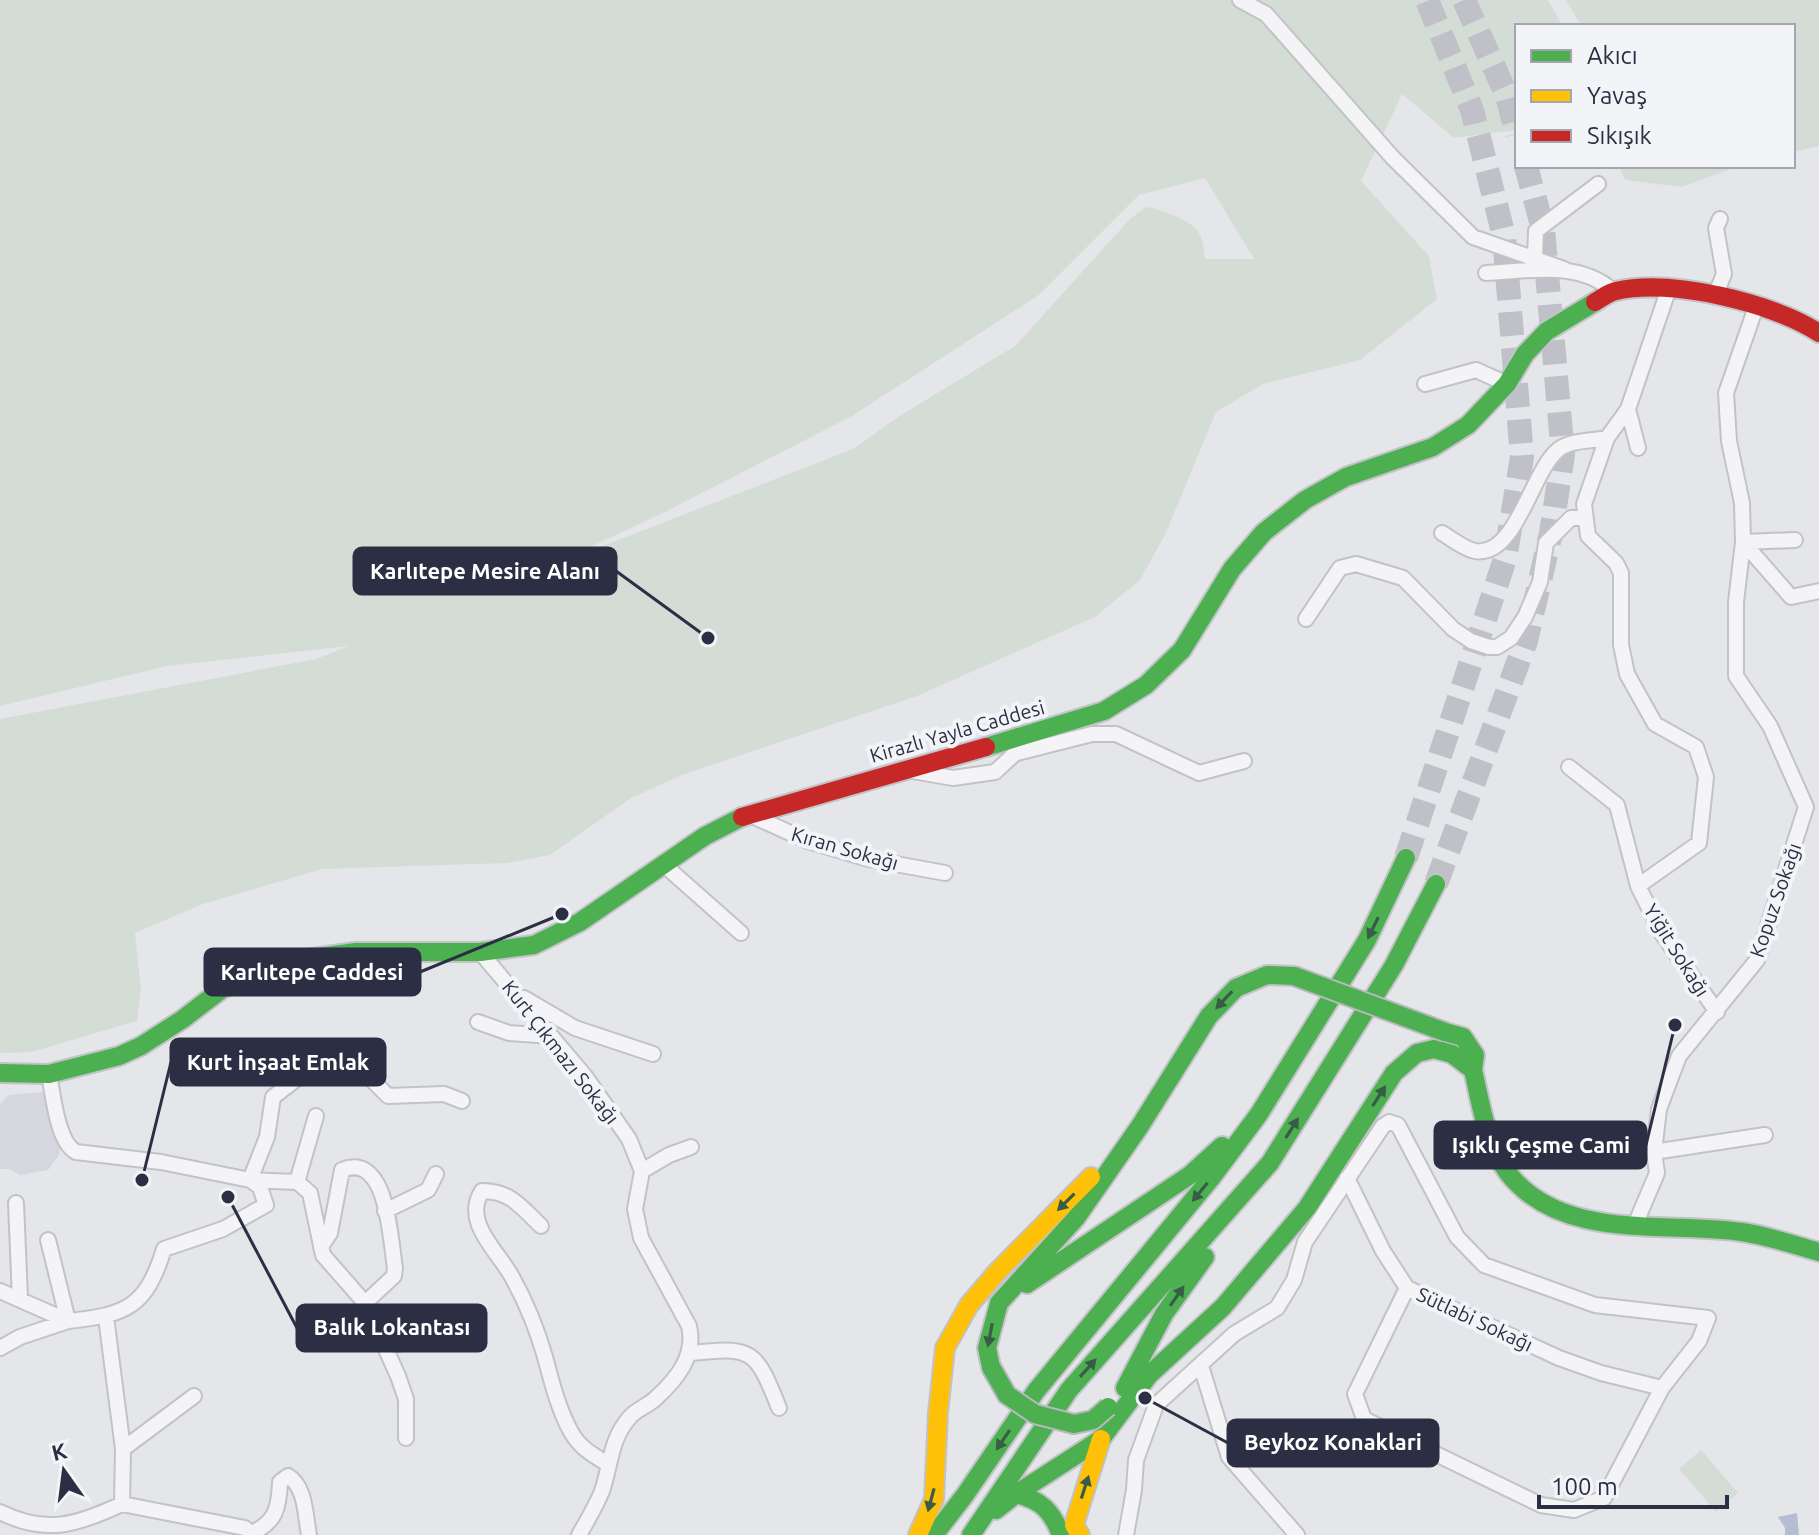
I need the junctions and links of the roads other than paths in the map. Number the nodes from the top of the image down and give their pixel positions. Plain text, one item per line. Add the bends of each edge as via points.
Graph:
1 (1240, 0) edge
2 (1598, 184) dead end
3 (1720, 219) dead end
4 (1535, 258) junction
5 (1564, 269) junction
6 (1486, 273) dead end
7 (1669, 288) junction
8 (1613, 291) junction
9 (1715, 296) junction
10 (1757, 304) junction
11 (1819, 333) edge
12 (1425, 384) dead end
13 (1507, 384) junction
14 (1628, 409) junction
15 (1607, 438) junction
16 (1638, 448) dead end
17 (1585, 518) junction
18 (1442, 533) dead end
19 (1795, 540) dead end
20 (1743, 542) junction
21 (1819, 591) edge
22 (1306, 619) dead end
23 (1033, 734) junction
24 (1017, 753) junction
25 (1244, 761) dead end
26 (1569, 767) dead end
27 (903, 769) junction
28 (1812, 809) edge
29 (748, 814) junction
30 (1406, 858) tunnel mouth
31 (663, 864) junction
32 (945, 873) dead end
33 (1436, 884) tunnel mouth
34 (1638, 886) junction
35 (741, 933) dead end
36 (480, 952) junction
37 (517, 994) junction
38 (1717, 1012) junction
39 (478, 1022) dead end
40 (551, 1036) junction
41 (653, 1054) dead end
42 (1473, 1070) junction
43 (49, 1074) junction
44 (3, 1077) edge
45 (462, 1101) dead end
46 (1259, 1114) junction
47 (316, 1116) dead end
48 (1140, 1126) junction
49 (1765, 1135) dead end
50 (691, 1147) dead end
51 (1654, 1152) junction
52 (1270, 1163) junction
53 (642, 1171) junction
54 (436, 1174) dead end
55 (1347, 1178) junction
56 (250, 1180) junction
57 (297, 1182) junction
58 (16, 1203) dead end
59 (385, 1211) junction
60 (1635, 1225) junction
61 (541, 1226) dead end
62 (48, 1240) dead end
63 (1280, 1241) junction
64 (321, 1247) junction
65 (1819, 1252) edge
66 (1407, 1288) junction
67 (0, 1291) edge
68 (20, 1298) junction
69 (365, 1303) junction
70 (999, 1303) junction
71 (106, 1317) junction
72 (68, 1321) junction
73 (449, 1321) dead end
74 (386, 1347) junction
75 (0, 1348) edge
76 (691, 1353) junction
77 (1201, 1366) junction
78 (1125, 1388) junction
79 (1662, 1388) junction
80 (194, 1396) dead end
81 (779, 1408) dead end
82 (406, 1438) dead end
83 (1101, 1439) junction
84 (123, 1449) junction
85 (608, 1464) junction
86 (1016, 1494) junction
87 (122, 1504) junction
88 (0, 1512) edge
89 (975, 1529) edge
90 (252, 1534) edge
91 (309, 1535) edge
92 (579, 1535) edge
93 (918, 1535) edge
94 (934, 1535) edge
95 (1061, 1535) edge
96 (1080, 1535) edge
97 (1126, 1535) edge
98 (1297, 1535) edge

1 - 4 street via 1266,14 1393,158 1473,237
2 - 4 street via 1536,231
3 - 9 street via 1716,228 1724,274
4 - 5 street
5 - 6 street
5 - 8 street via 1601,280
7 - 8 main road, Kirazlı Yayla Caddesi
7 - 9 main road, Kirazlı Yayla Caddesi
7 - 14 street
8 - 13 main road, Kirazlı Yayla Caddesi via 1547,331
9 - 10 main road, Kirazlı Yayla Caddesi
10 - 11 main road, Kirazlı Yayla Caddesi
10 - 20 street, Kopuz Sokağı via 1726,393
12 - 13 street via 1476,370
13 - 23 main road, Kirazlı Yayla Caddesi via 1468,425 1433,447 1346,477 1264,532 1232,569 1182,650 1146,685 1104,711
14 - 15 street
14 - 16 street
15 - 17 street via 1584,504
15 - 18 street via 1559,448 1504,541 1488,552 1472,551
17 - 22 street via 1571,518 1546,543 1540,582 1525,617 1511,638 1497,647 1471,641 1453,629 1403,578 1356,564 1340,568
17 - 34 street, Yiğit Sokağı via 1588,536 1621,573 1621,645 1627,674 1655,724 1696,747 1706,777 1699,843
19 - 20 street
20 - 21 street via 1791,597
20 - 28 street, Kopuz Sokağı via 1736,676 1770,726
23 - 24 street
23 - 27 main road, Kirazlı Yayla Caddesi
24 - 25 street via 1092,734 1116,734 1199,773
24 - 27 street via 995,772 975,776 934,777
26 - 34 street, Yiğit Sokağı via 1617,805
27 - 29 main road, Kirazlı Yayla Caddesi
28 - 38 street, Kopuz Sokağı via 1757,960
29 - 31 main road, Kirazlı Yayla Caddesi
29 - 32 street, Kıran Sokağı via 808,841 868,859
30 -> 46 main road via 1367,940
31 - 35 street
31 - 36 main road, Kirazlı Yayla Caddesi via 580,922 534,945
52 -> 33 main road via 1394,965
34 - 38 street, Yiğit Sokağı via 1661,932
36 - 37 street, Kurt Çıkmazı Sokağı
36 - 43 main road, Kirazlı Yayla Caddesi via 356,952 284,962 222,989 141,1046
37 - 40 street, Kurt Çıkmazı Sokağı
37 - 41 street via 575,1028
38 - 51 street, Kopuz Sokağı via 1679,1056 1659,1109
39 - 40 street via 509,1033
40 - 53 street, Kurt Çıkmazı Sokağı via 629,1139
42 -> 48 main road, bridge via 1475,1055 1463,1037 1294,976 1267,975 1236,988 1209,1016
42 - 60 main road via 1489,1139 1524,1191 1586,1219
63 -> 42 main road via 1394,1073 1417,1053 1434,1049 1452,1054
43 - 44 main road, Kirazlı Yayla Caddesi
43 - 56 street via 68,1148
45 - 56 street via 444,1094 388,1096 349,1063 325,1059 273,1097 267,1137
46 - 70 main road via 1190,1175
46 -> 94 main road via 1036,1391
47 - 57 street
48 - 70 main road via 1076,1218
48 -> 93 main road via 998,1271 969,1305 945,1348 934,1499
49 - 51 street
50 - 53 street
51 - 60 street, Kopuz Sokağı via 1657,1173
78 -> 52 main road via 1164,1314
89 -> 52 main road via 1069,1390
53 - 76 street via 635,1209 641,1238 689,1326
54 - 59 street via 428,1190
55 - 66 street, Sütlabi Sokağı
55 - 77 street via 1305,1242 1294,1280 1277,1308 1234,1334
55 - 79 street via 1383,1126 1398,1125 1457,1237 1484,1265 1595,1305 1708,1318 1699,1341
56 - 57 street
56 - 71 street via 260,1187 266,1205 223,1229 164,1249 143,1297
57 - 64 street via 310,1193
58 - 68 street
59 - 64 street via 375,1177 353,1166 342,1170 330,1233
59 - 69 street via 394,1276
60 - 65 main road via 1743,1232
61 - 85 street via 500,1191 482,1191 475,1201 478,1226 526,1303 572,1433 581,1447
62 - 72 street
63 - 78 main road
63 - 83 main road via 1223,1307 1149,1375
64 - 69 street
66 - 79 street, Sütlabi Sokağı via 1559,1358
66 - 79 street via 1355,1394 1364,1419 1541,1505 1574,1510 1604,1498
67 - 68 street
68 - 72 street
69 - 74 street
70 -> 78 main road, bridge via 987,1348 991,1367 1007,1395 1035,1414 1074,1424 1093,1420
71 - 72 street
71 - 84 street
72 - 75 street
73 - 74 street via 428,1337
74 - 82 street via 406,1399
76 - 81 street via 733,1348 751,1356 764,1370
76 - 85 street via 654,1400 631,1415 614,1440
77 - 97 street via 1156,1405 1136,1460
77 - 98 street via 1229,1457
80 - 84 street
83 - 86 main road
96 -> 83 main road via 1074,1525
84 - 87 street
85 - 92 street via 602,1490
86 - 89 main road
86 - 95 main road via 1039,1499
87 - 88 street via 81,1523 52,1528 18,1522
87 - 90 street via 245,1528
90 - 91 street via 274,1517 281,1479 288,1476 301,1491

